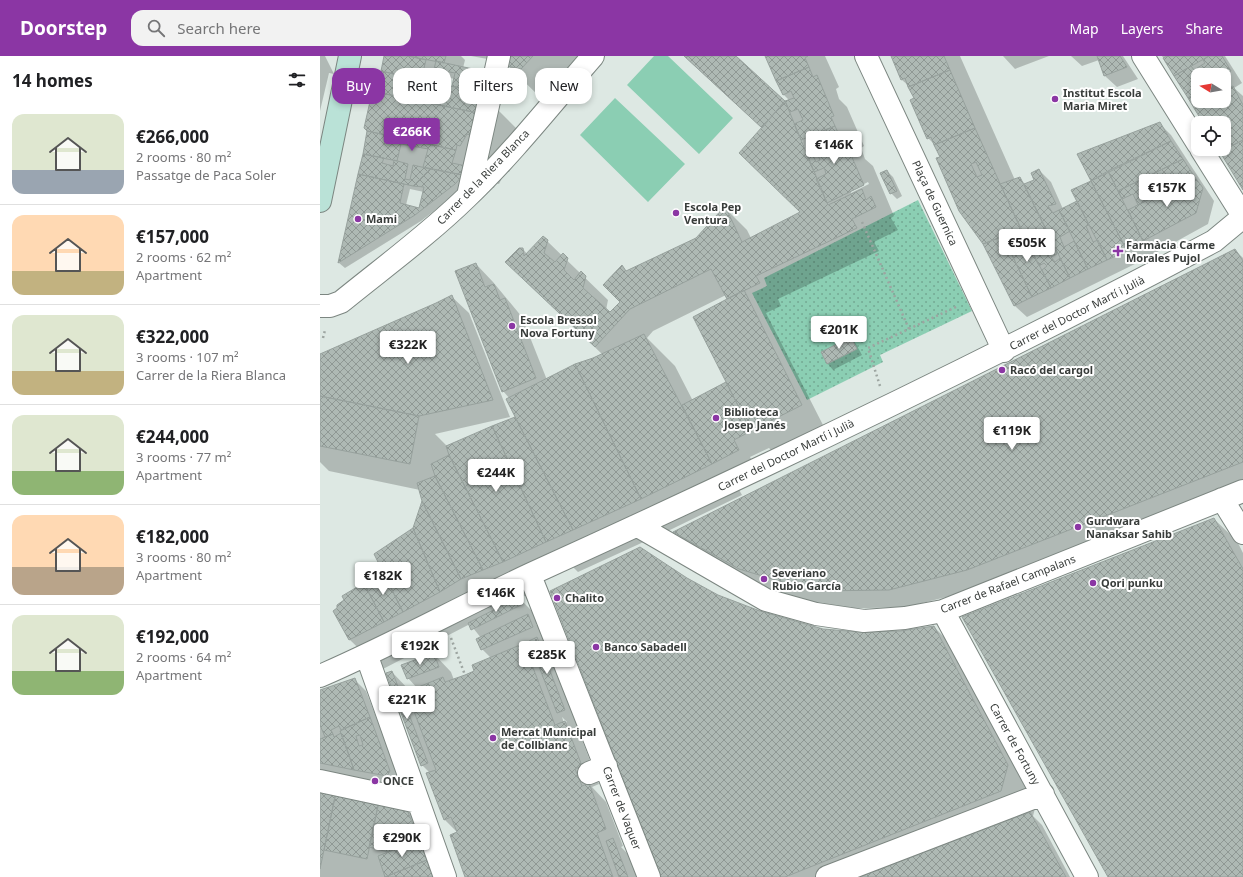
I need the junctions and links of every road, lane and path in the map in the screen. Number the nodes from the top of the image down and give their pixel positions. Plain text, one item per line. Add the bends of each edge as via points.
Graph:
1 (350, 56) edge
2 (499, 56) edge
3 (593, 56) edge
4 (866, 56) edge
5 (1143, 56) edge
6 (1191, 133) edge
7 (1205, 156) edge
8 (468, 196) junction
9 (320, 201) edge
10 (1243, 217) edge
11 (862, 222) dead end
12 (960, 305) dead end
13 (320, 306) edge
14 (909, 329) junction
15 (325, 330) dead end
16 (323, 338) dead end
17 (1004, 351) junction
18 (882, 392) dead end
19 (1243, 491) edge
20 (1222, 499) junction
21 (638, 526) junction
22 (1243, 532) edge
23 (533, 583) dead end
24 (943, 611) junction
25 (458, 655) dead end
26 (370, 665) dead end
27 (465, 675) dead end
28 (320, 676) edge
29 (320, 781) edge
30 (1043, 794) junction
31 (418, 802) junction
32 (445, 877) edge
33 (649, 877) edge
34 (827, 877) edge
35 (1087, 877) edge

1 - 9 street
2 - 8 street
3 - 8 street, Carrer de la Riera Blanca via 557,100
4 - 17 street, Plaça de Guernica
5 - 6 street
7 - 10 street
8 - 13 street, Carrer de la Riera Blanca via 419,241 341,302
10 - 17 street, Carrer del Doctor Martí i Julià via 1214,241
11 - 14 path
12 - 14 path
14 - 18 path via 868,348
15 - 16 path
17 - 21 street, Carrer del Doctor Martí i Julià
19 - 20 street, Carrer de Rafael Campalans
20 - 22 street
20 - 24 street, Carrer de Rafael Campalans
21 - 24 street, Carrer de Rafael Campalans via 766,600 816,614 864,620 905,618
21 - 28 street, Carrer del Doctor Martí i Julià via 516,581 442,616 367,656
23 - 33 street, Carrer de Vaquer via 597,770
24 - 30 street, Carrer de Fortuny
25 - 27 path
26 - 31 street
29 - 31 street
30 - 34 street
30 - 35 street, Carrer de Fortuny
31 - 32 street

